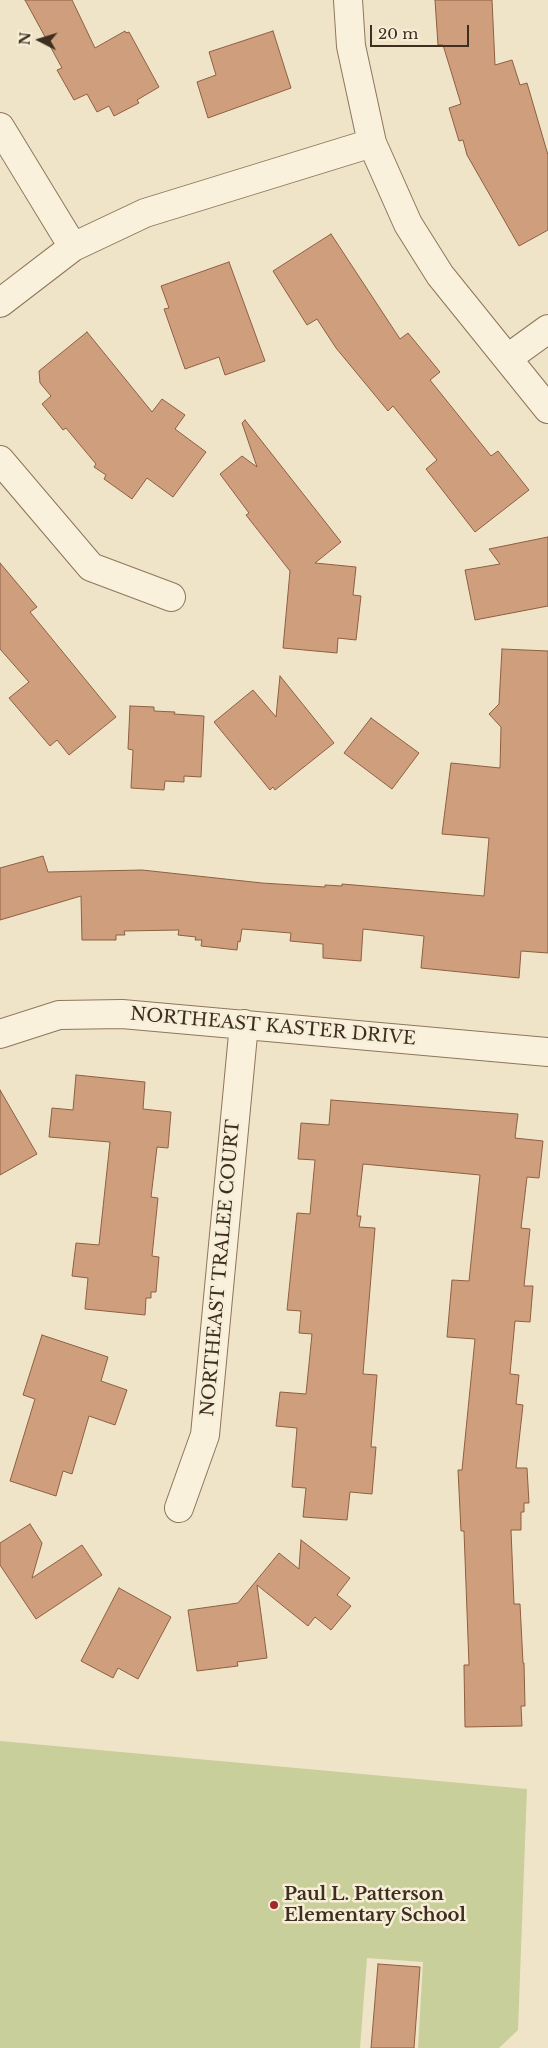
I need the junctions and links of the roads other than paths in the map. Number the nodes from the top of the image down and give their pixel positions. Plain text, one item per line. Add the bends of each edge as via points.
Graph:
1 (348, 0) edge
2 (0, 128) edge
3 (372, 143) junction
4 (73, 246) junction
5 (0, 303) edge
6 (548, 328) edge
7 (508, 358) junction
8 (548, 409) edge
9 (0, 460) edge
10 (171, 597) dead end
11 (244, 1024) junction
12 (0, 1034) edge
13 (548, 1052) edge
14 (179, 1508) dead end

1 - 3 street via 351,46
2 - 4 street
3 - 4 street via 145,213
3 - 7 street via 408,224 440,275
4 - 5 street
6 - 7 street
7 - 8 street
9 - 10 street via 91,567
11 - 12 street, NORTHEAST KASTER DRIVE via 122,1014 59,1015
11 - 13 street, NORTHEAST KASTER DRIVE
11 - 14 street, NORTHEAST TRALEE COURT via 205,1435

